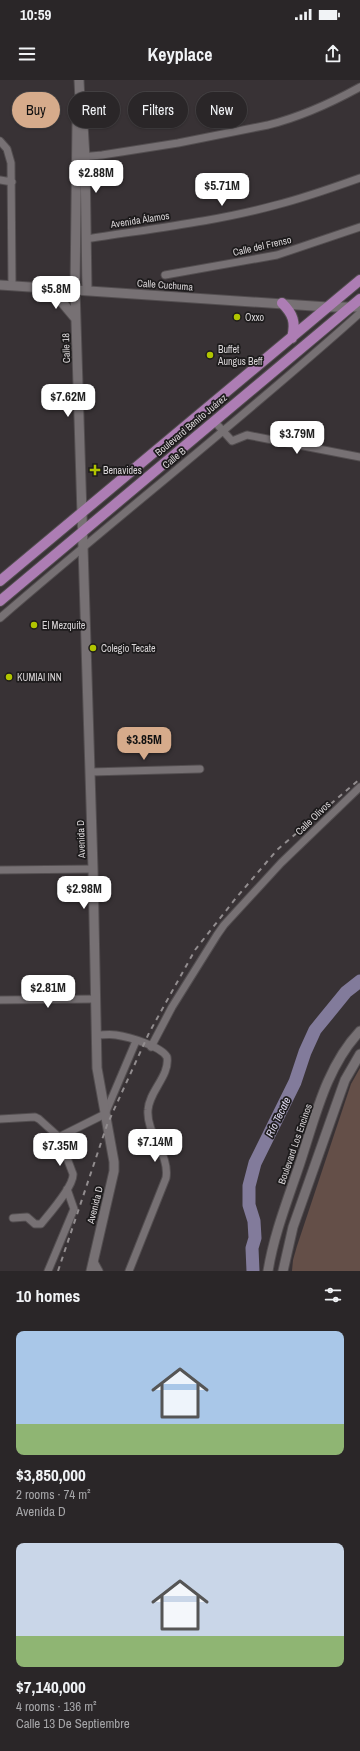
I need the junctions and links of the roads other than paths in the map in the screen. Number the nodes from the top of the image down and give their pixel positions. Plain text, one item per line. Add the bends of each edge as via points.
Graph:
1 (79, 80) edge
2 (360, 87) edge
3 (0, 141) edge
4 (81, 157) junction
5 (360, 178) edge
6 (0, 180) edge
7 (12, 182) junction
8 (360, 227) edge
9 (86, 239) junction
10 (165, 275) dead end
11 (360, 280) edge
12 (0, 285) edge
13 (12, 285) junction
14 (50, 288) junction
15 (75, 289) junction
16 (360, 289) edge
17 (87, 290) junction
18 (282, 303) junction
19 (356, 304) edge
20 (328, 307) junction
21 (360, 313) edge
22 (76, 319) junction
23 (292, 338) junction
24 (214, 421) junction
25 (223, 431) junction
26 (360, 457) edge
27 (81, 513) junction
28 (82, 532) junction
29 (83, 546) junction
30 (0, 581) edge
31 (0, 601) edge
32 (0, 618) edge
33 (200, 770) dead end
34 (90, 772) junction
35 (360, 787) edge
36 (93, 869) junction
37 (0, 870) edge
38 (96, 999) junction
39 (0, 1000) edge
40 (360, 1031) edge
41 (97, 1035) junction
42 (136, 1040) junction
43 (151, 1047) junction
44 (360, 1054) edge
45 (105, 1114) junction
46 (0, 1119) edge
47 (59, 1137) junction
48 (67, 1189) junction
49 (13, 1218) dead end
50 (93, 1260) junction
51 (48, 1271) edge
52 (91, 1271) edge
53 (99, 1271) edge
54 (129, 1271) edge
55 (268, 1271) edge
56 (283, 1271) edge

1 - 4 street, Calle 18 via 77,124
2 - 4 street via 320,107 268,125 170,144
3 - 7 street via 7,149
4 - 9 street, Calle 18
4 - 15 street, Calle 18
5 - 9 street, Avenida Álamos via 275,206
6 - 7 street
7 - 13 street
8 - 10 street, Calle del Frenso via 277,254
9 - 17 street, Calle 18
11 - 20 main road, Boulevard Benito Juárez
12 - 13 street, Calle Cuchuma
13 - 14 street, Calle Cuchuma
14 - 15 street, Calle Cuchuma
14 - 22 street
15 - 17 street, Calle Cuchuma
15 - 22 street, Calle 18
16 - 19 main road via 352,296
17 - 18 street, Calle Cuchuma
18 - 20 street, Calle Cuchuma
18 - 23 main road via 293,317 295,327
19 - 20 street, Calle Cuchuma
19 - 24 main road, Boulevard Benito Juárez
20 - 23 main road, Boulevard Benito Juárez
21 - 25 street, Calle B
22 - 27 street, Calle 18
23 - 27 main road, Boulevard Benito Juárez
24 - 25 street
24 - 28 main road, Boulevard Benito Juárez
25 - 26 street via 232,442 247,435
25 - 29 street, Calle B
27 - 28 street, Calle 18
27 - 30 main road, Boulevard Benito Juárez
28 - 29 street, Calle 18
28 - 31 main road, Boulevard Benito Juárez
29 - 32 street, Calle B
29 - 34 street, Avenida D
33 - 34 street
34 - 36 street, Avenida D
35 - 43 street, Calle Olivos via 280,863 217,934 172,1007
36 - 37 street
36 - 38 street, Avenida D
38 - 39 street
38 - 41 street, Avenida D
40 - 55 street, Boulevard Los Encinos via 344,1050 327,1082 278,1228
41 - 42 street via 114,1035
41 - 45 street, Avenida D via 97,1075
42 - 43 street
42 - 45 street
43 - 54 street via 162,1051 168,1058 166,1069 148,1110 150,1126 166,1166 166,1178
44 - 56 street via 340,1094 293,1227
45 - 47 street
45 - 50 street, Avenida D via 114,1171
46 - 47 street via 35,1117
47 - 48 street via 73,1174 73,1180
48 - 49 street via 41,1224 35,1224 27,1217
48 - 51 street via 74,1209
50 - 52 street, Avenida D
50 - 53 street

